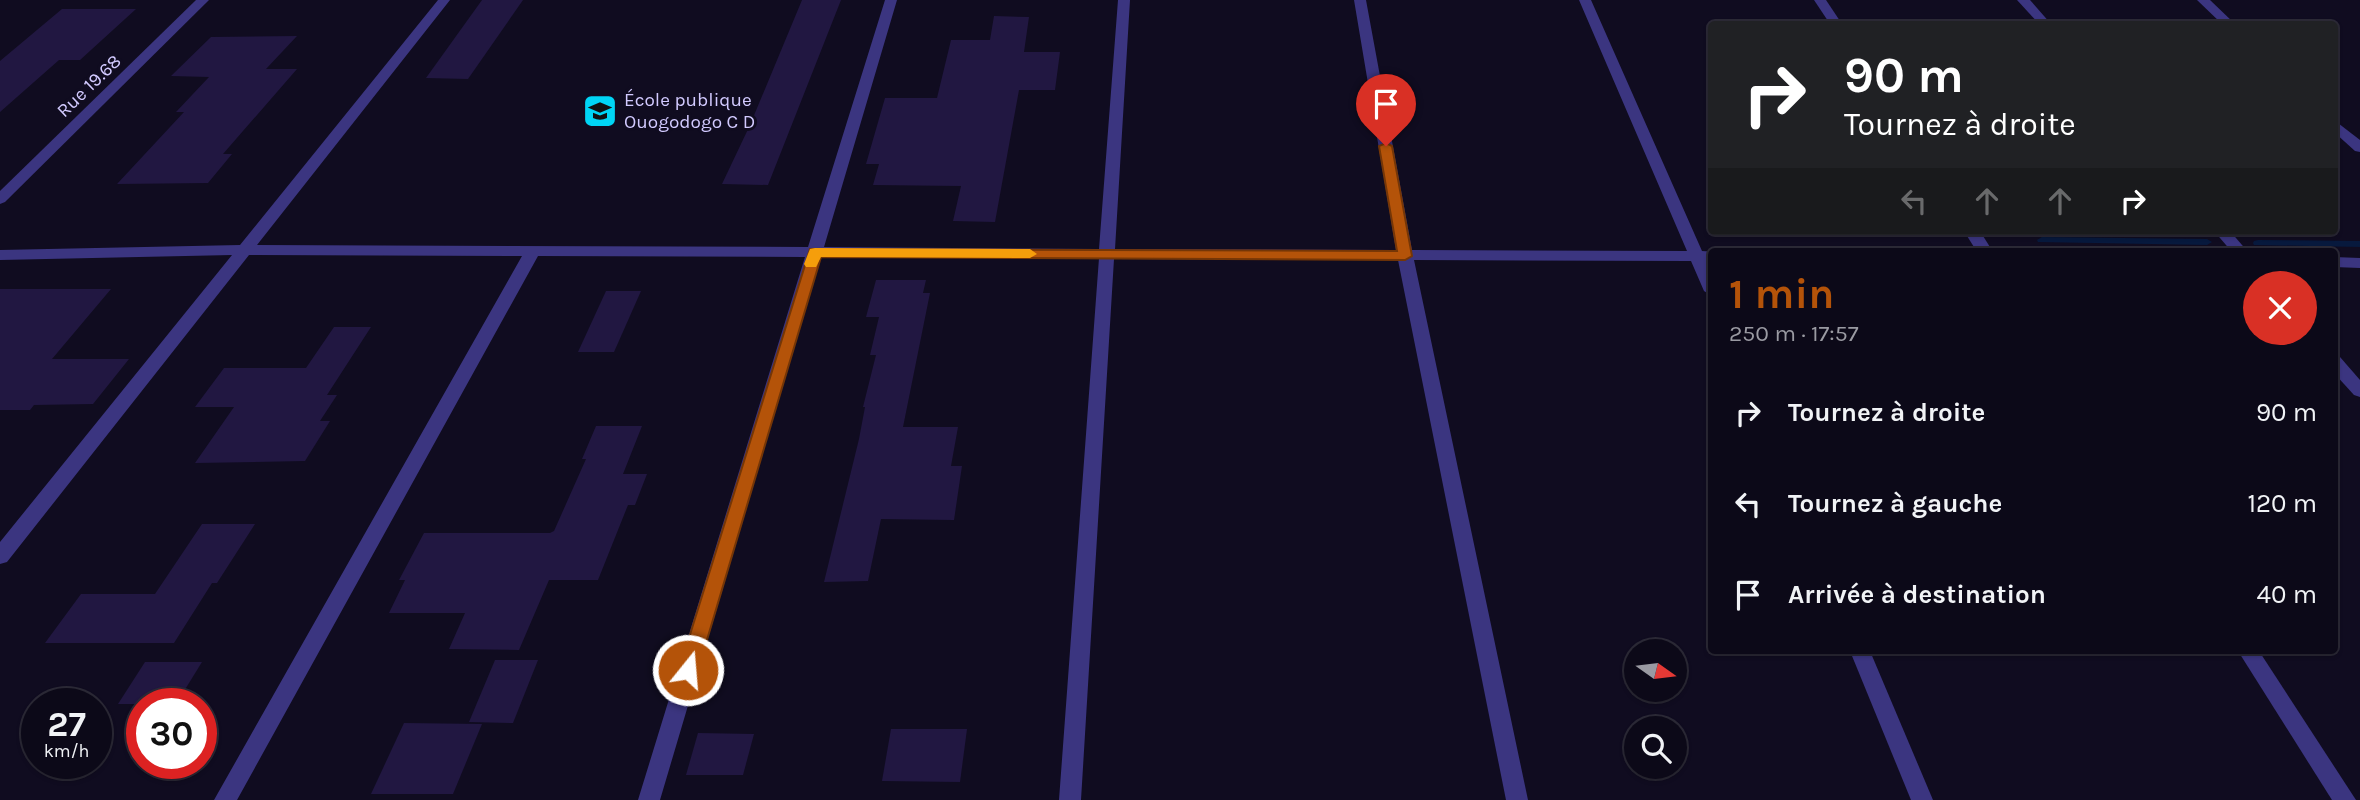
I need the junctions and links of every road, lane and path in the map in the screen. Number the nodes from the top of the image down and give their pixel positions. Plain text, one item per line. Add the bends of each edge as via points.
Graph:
1 (203, 0) edge
2 (444, 0) edge
3 (891, 0) edge
4 (1124, 0) edge
5 (1360, 0) edge
6 (1585, 0) edge
7 (1820, 0) edge
8 (2023, 0) edge
9 (2203, 0) edge
10 (1834, 21) edge
11 (2042, 21) edge
12 (2226, 21) edge
13 (2338, 128) edge
14 (2360, 148) edge
15 (0, 199) edge
16 (242, 250) junction
17 (533, 251) junction
18 (815, 252) junction
19 (1106, 254) junction
20 (0, 255) edge
21 (1405, 256) junction
22 (1704, 256) edge
23 (2338, 262) edge
24 (2360, 263) edge
25 (1708, 274) edge
26 (2338, 366) edge
27 (2360, 391) edge
28 (0, 556) edge
29 (1861, 654) edge
30 (2250, 654) edge
31 (225, 800) edge
32 (649, 800) edge
33 (1070, 800) edge
34 (1517, 800) edge
35 (1922, 800) edge
36 (2345, 800) edge

1 - 15 street, Rue 19.68
2 - 16 street
3 - 18 street
4 - 19 street
5 - 21 street
6 - 22 street
7 - 10 street
8 - 11 street
9 - 12 street
13 - 14 street
16 - 17 street
16 - 20 street
16 - 28 street
17 - 18 street
17 - 31 street
18 - 19 street
18 - 32 street
19 - 21 street
19 - 33 street
21 - 22 street
21 - 34 street
22 - 25 street
23 - 24 street
26 - 27 street
29 - 35 street
30 - 36 street

